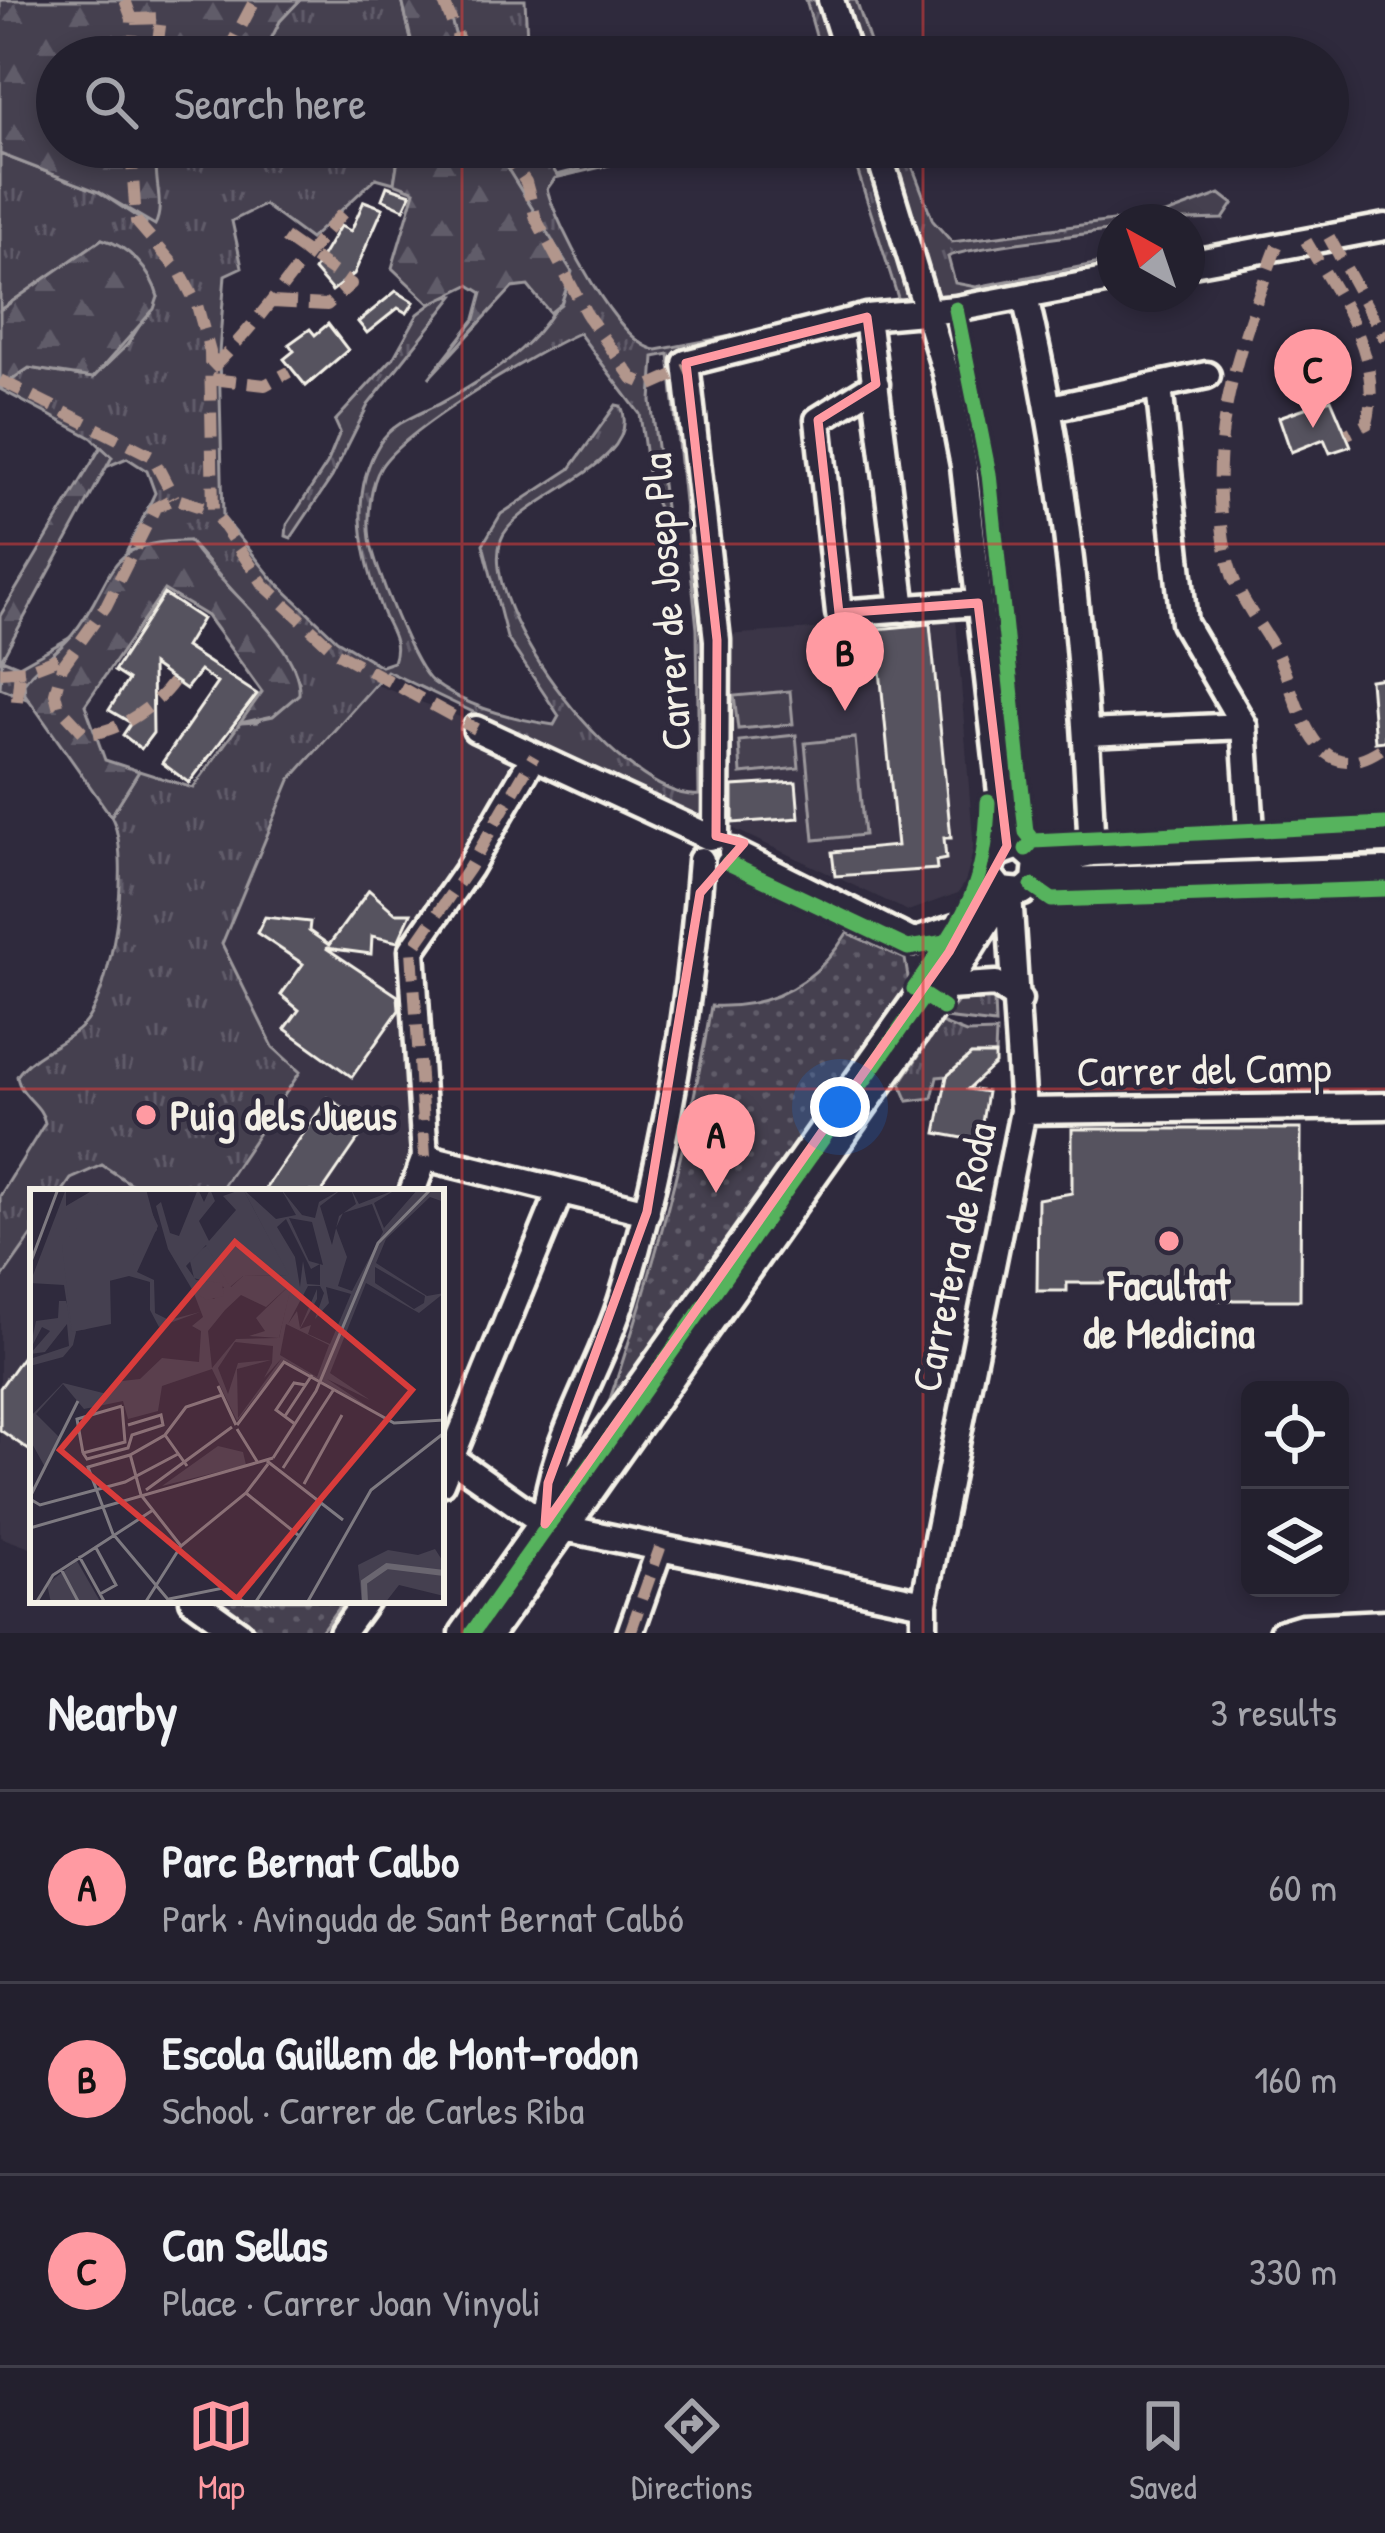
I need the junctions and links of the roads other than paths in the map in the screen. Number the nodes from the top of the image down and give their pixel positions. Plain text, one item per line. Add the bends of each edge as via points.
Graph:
1 (831, 0) edge
2 (842, 36) edge
3 (883, 168) edge
4 (1385, 227) edge
5 (1205, 261) edge
6 (1097, 282) edge
7 (1025, 297) junction
8 (926, 311) junction
9 (867, 317) junction
10 (1207, 375) dead end
11 (876, 384) junction
12 (1159, 386) junction
13 (1051, 408) junction
14 (978, 603) junction
15 (904, 609) junction
16 (1244, 726) junction
17 (476, 729) dead end
18 (1087, 733) junction
19 (534, 755) junction
20 (1385, 840) edge
21 (1006, 846) junction
22 (1252, 846) junction
23 (713, 851) junction
24 (1092, 853) junction
25 (1035, 870) junction
26 (1385, 870) edge
27 (1002, 887) junction
28 (967, 923) junction
29 (948, 987) junction
30 (1018, 1000) junction
31 (1385, 1106) edge
32 (1023, 1111) junction
33 (425, 1157) junction
34 (413, 1189) edge
35 (559, 1194) junction
36 (646, 1212) junction
37 (447, 1455) edge
38 (554, 1526) junction
39 (660, 1548) junction
40 (197, 1603) edge
41 (364, 1603) edge
42 (924, 1603) junction
43 (1385, 1623) edge
44 (239, 1633) edge
45 (342, 1633) edge
46 (463, 1633) edge
47 (490, 1633) edge
48 (630, 1633) edge
49 (924, 1633) edge
50 (1282, 1633) edge

1 - 2 street
3 - 8 street
4 - 5 street
6 - 7 street
7 - 8 street
7 - 13 street
8 - 9 street
8 - 14 street via 964,466
9 - 11 street
9 - 23 street, Carrer de Josep Pla via 686,363 717,640
10 - 12 street
11 - 15 street
11 - 15 street via 818,420 839,613
12 - 13 street
12 - 16 street via 1184,623
13 - 18 street
14 - 15 street
14 - 21 street
16 - 18 street
16 - 22 street
17 - 19 street
18 - 24 street
19 - 23 street via 678,824
19 - 33 street via 412,950
20 - 22 street
21 - 25 street via 1020,846
21 - 27 street via 992,858
22 - 24 street
23 - 28 street via 913,942
23 - 36 street, Carrer de Josep Pla via 700,893 674,1095
24 - 25 street
25 - 26 street
25 - 27 street via 1023,892
27 - 28 street
27 - 29 street
27 - 30 street, Carretera de Roda
28 - 38 street
29 - 30 street via 996,984
29 - 38 street
30 - 32 street, Carretera de Roda
31 - 32 street, Carrer del Camp
32 - 42 street, Carretera de Roda
33 - 34 street
33 - 35 street
35 - 36 street
35 - 37 street
36 - 38 street, Carrer de Josep Pla via 620,1304 548,1483
37 - 38 street
38 - 39 street
38 - 46 street
38 - 47 street
39 - 42 street
39 - 48 street
40 - 44 street
41 - 45 street
42 - 49 street, Carretera de Roda
43 - 50 street

